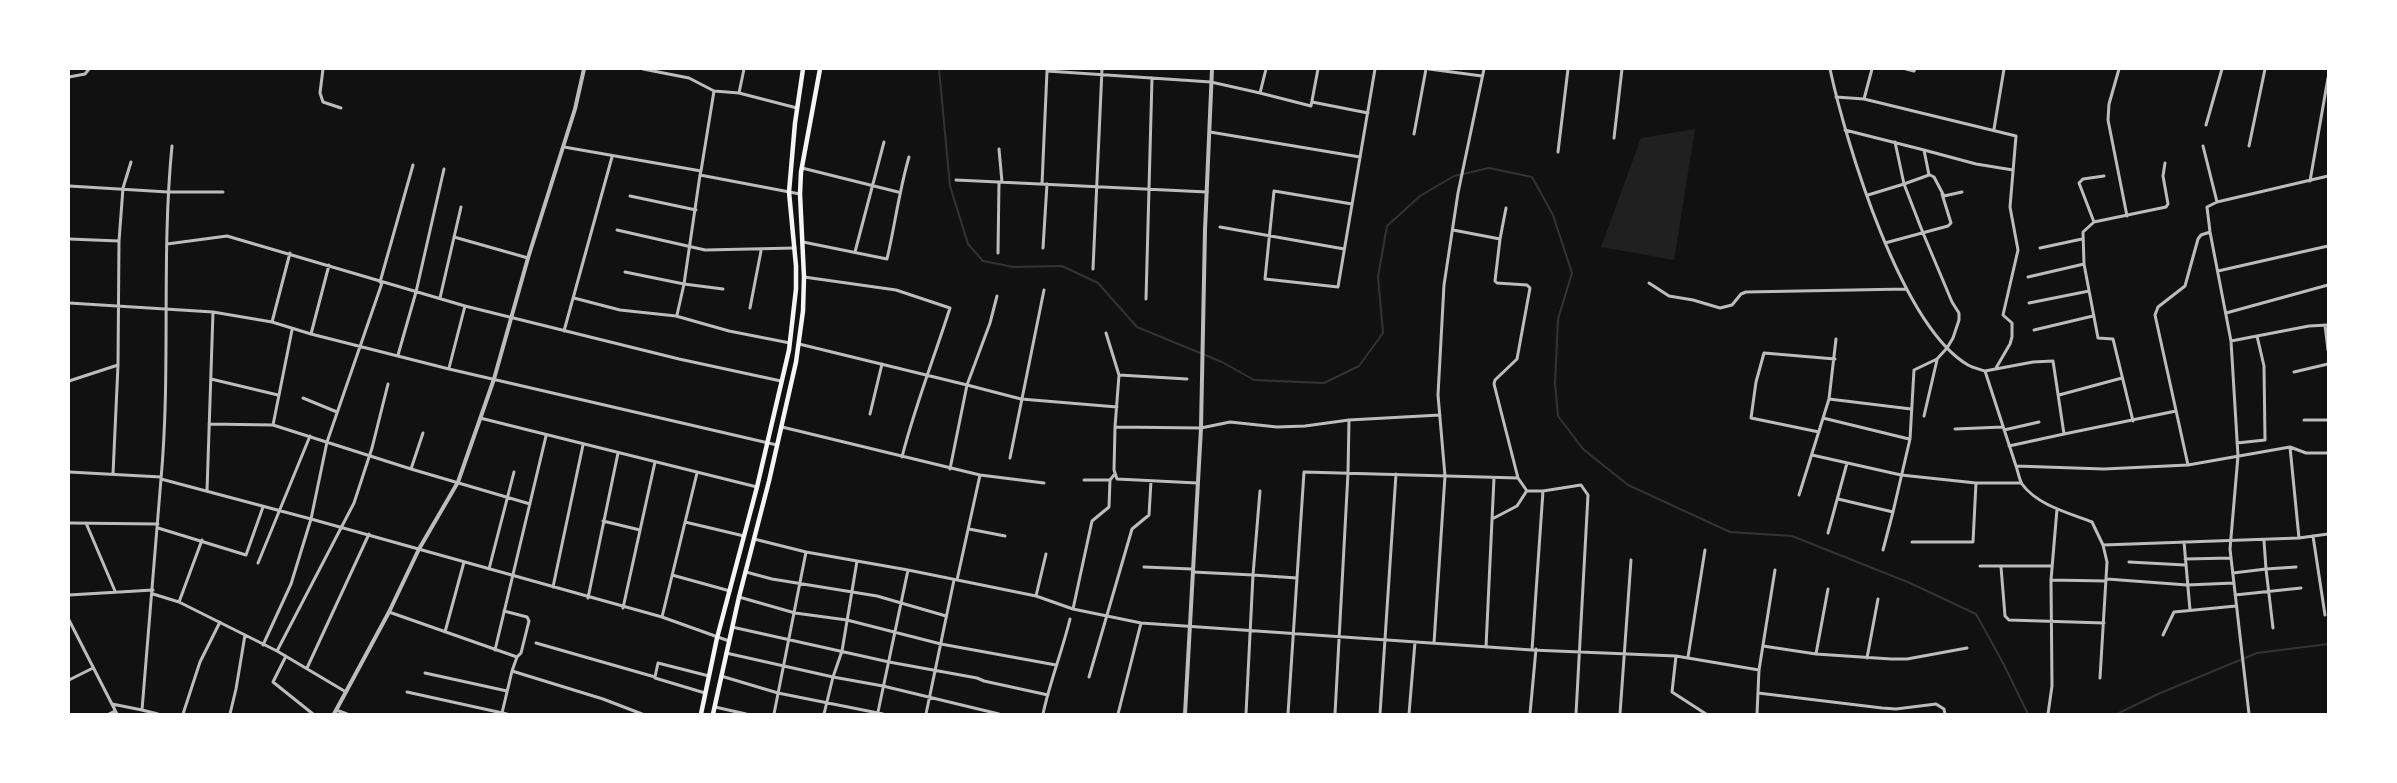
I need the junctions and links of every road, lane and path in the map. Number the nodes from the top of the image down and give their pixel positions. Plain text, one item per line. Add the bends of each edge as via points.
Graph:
1 (88, 69) edge
2 (323, 69) edge
3 (584, 69) edge
4 (643, 69) edge
5 (744, 69) edge
6 (803, 69) edge
7 (820, 69) edge
8 (1102, 69) edge
9 (1212, 69) edge
10 (1266, 69) edge
11 (1318, 69) edge
12 (1375, 69) edge
13 (1427, 69) edge
14 (1484, 69) edge
15 (1568, 69) edge
16 (1622, 69) edge
17 (1830, 69) edge
18 (1872, 69) edge
19 (1906, 69) edge
20 (1915, 69) edge
21 (2004, 69) edge
22 (2120, 69) edge
23 (2222, 69) edge
24 (2265, 69) edge
25 (1047, 70) edge
26 (1444, 70) edge
27 (1102, 75) junction
28 (1482, 76) junction
29 (69, 77) edge
30 (1152, 78) junction
31 (2328, 78) edge
32 (1211, 82) junction
33 (714, 91) junction
34 (739, 93) junction
35 (1260, 93) junction
36 (1836, 97) junction
37 (1864, 99) junction
38 (1312, 102) junction
39 (2326, 103) edge
40 (341, 108) dead end
41 (797, 108) junction
42 (1368, 113) junction
43 (2206, 125) dead end
44 (1845, 130) junction
45 (1994, 130) junction
46 (1210, 132) junction
47 (1414, 134) dead end
48 (1614, 138) dead end
49 (884, 142) dead end
50 (1895, 142) junction
51 (172, 146) dead end
52 (2203, 146) dead end
53 (2249, 146) dead end
54 (564, 147) junction
55 (999, 149) dead end
56 (1924, 150) junction
57 (1558, 152) dead end
58 (612, 157) junction
59 (909, 157) dead end
60 (1360, 158) junction
61 (131, 162) dead end
62 (2165, 163) dead end
63 (413, 165) dead end
64 (802, 168) junction
65 (444, 169) dead end
66 (2013, 170) junction
67 (700, 173) junction
68 (1930, 175) junction
69 (2104, 176) dead end
70 (2328, 176) edge
71 (956, 180) dead end
72 (2310, 181) junction
73 (1001, 182) junction
74 (1042, 184) junction
75 (1047, 184) junction
76 (1904, 184) junction
77 (69, 186) edge
78 (872, 186) junction
79 (1096, 186) junction
80 (123, 188) junction
81 (1150, 189) junction
82 (168, 192) junction
83 (223, 192) dead end
84 (789, 192) junction
85 (898, 192) junction
86 (1207, 192) junction
87 (1962, 192) dead end
88 (800, 194) junction
89 (1868, 195) junction
90 (1942, 195) junction
91 (630, 196) dead end
92 (2217, 202) junction
93 (1352, 204) junction
94 (461, 207) dead end
95 (1506, 208) dead end
96 (696, 210) junction
97 (2127, 216) junction
98 (2094, 222) junction
99 (1220, 227) dead end
100 (617, 230) dead end
101 (1452, 230) junction
102 (2210, 232) junction
103 (1923, 233) junction
104 (1268, 236) junction
105 (454, 237) junction
106 (1500, 238) junction
107 (69, 239) edge
108 (2082, 239) junction
109 (119, 241) junction
110 (803, 242) junction
111 (1885, 243) junction
112 (166, 244) junction
113 (2328, 246) edge
114 (689, 247) junction
115 (795, 248) junction
116 (1042, 248) dead end
117 (2040, 248) dead end
118 (1344, 249) junction
119 (762, 250) junction
120 (855, 252) junction
121 (290, 253) junction
122 (998, 254) dead end
123 (528, 258) junction
124 (2084, 264) junction
125 (329, 265) junction
126 (1093, 269) dead end
127 (2217, 271) junction
128 (625, 273) dead end
129 (804, 277) junction
130 (2028, 277) dead end
131 (381, 283) junction
132 (1649, 283) dead end
133 (684, 284) junction
134 (2328, 285) edge
135 (723, 288) dead end
136 (1906, 289) junction
137 (1044, 290) dead end
138 (2089, 291) junction
139 (416, 292) junction
140 (997, 296) dead end
141 (440, 298) junction
142 (574, 298) junction
143 (1146, 299) dead end
144 (69, 303) edge
145 (2029, 303) dead end
146 (120, 306) junction
147 (465, 306) junction
148 (168, 308) junction
149 (750, 308) dead end
150 (213, 312) junction
151 (2225, 313) junction
152 (513, 316) junction
153 (676, 316) junction
154 (2093, 316) junction
155 (272, 322) junction
156 (2327, 325) edge
157 (292, 329) junction
158 (2034, 330) dead end
159 (564, 331) junction
160 (1106, 333) dead end
161 (311, 334) junction
162 (2258, 336) junction
163 (1836, 339) dead end
164 (2231, 341) junction
165 (790, 343) junction
166 (799, 344) junction
167 (359, 346) junction
168 (1947, 348) junction
169 (2328, 351) edge
170 (398, 355) junction
171 (1835, 359) junction
172 (1937, 359) junction
173 (882, 364) junction
174 (2328, 364) edge
175 (118, 365) junction
176 (1996, 368) junction
177 (448, 369) junction
178 (1985, 371) junction
179 (2294, 372) dead end
180 (1119, 375) junction
181 (929, 376) junction
182 (494, 378) junction
183 (2122, 378) junction
184 (211, 379) junction
185 (1187, 379) dead end
186 (69, 381) edge
187 (783, 382) junction
188 (388, 384) dead end
189 (967, 385) junction
190 (278, 395) junction
191 (2059, 395) junction
192 (303, 398) dead end
193 (1021, 399) junction
194 (1828, 399) junction
195 (1117, 407) junction
196 (1911, 409) junction
197 (2176, 411) junction
198 (338, 412) junction
199 (870, 414) dead end
200 (1440, 416) junction
201 (1923, 416) dead end
202 (480, 418) junction
203 (1823, 418) junction
204 (1349, 420) junction
205 (2304, 420) dead end
206 (2328, 420) edge
207 (2133, 421) junction
208 (2039, 422) dead end
209 (209, 424) junction
210 (273, 425) junction
211 (1115, 427) junction
212 (782, 428) junction
213 (1201, 428) junction
214 (2003, 428) junction
215 (1955, 429) dead end
216 (1819, 432) junction
217 (423, 433) dead end
218 (2064, 434) junction
219 (310, 436) junction
220 (546, 436) junction
221 (1910, 439) junction
222 (327, 442) junction
223 (766, 442) junction
224 (2237, 443) junction
225 (583, 445) junction
226 (778, 446) junction
227 (2009, 446) junction
228 (2290, 447) junction
229 (618, 453) junction
230 (2328, 453) edge
231 (1812, 455) junction
232 (369, 456) junction
233 (2238, 456) junction
234 (902, 457) junction
235 (1010, 458) dead end
236 (655, 462) junction
237 (1847, 463) junction
238 (2188, 465) junction
239 (2016, 466) junction
240 (411, 469) junction
241 (950, 469) junction
242 (69, 471) edge
243 (514, 472) dead end
244 (697, 473) junction
245 (1348, 473) junction
246 (113, 474) junction
247 (1396, 474) junction
248 (980, 475) junction
249 (1114, 475) junction
250 (1901, 475) junction
251 (1445, 476) junction
252 (1494, 477) junction
253 (161, 478) junction
254 (1518, 478) junction
255 (1084, 480) dead end
256 (1110, 480) junction
257 (1151, 481) junction
258 (458, 482) junction
259 (1044, 483) dead end
260 (1197, 483) junction
261 (1976, 483) junction
262 (2021, 483) junction
263 (757, 487) junction
264 (207, 490) junction
265 (1260, 491) dead end
266 (1527, 491) junction
267 (1543, 491) junction
268 (1800, 495) dead end
269 (508, 497) junction
270 (1838, 499) junction
271 (530, 504) junction
272 (263, 507) junction
273 (2057, 509) junction
274 (278, 512) junction
275 (1893, 512) junction
276 (1494, 518) junction
277 (311, 519) junction
278 (603, 521) junction
279 (685, 522) junction
280 (69, 523) edge
281 (86, 524) junction
282 (158, 526) junction
283 (342, 526) junction
284 (969, 529) junction
285 (640, 530) junction
286 (1828, 533) dead end
287 (369, 534) junction
288 (2328, 534) edge
289 (744, 536) junction
290 (1005, 536) dead end
291 (2313, 536) junction
292 (2299, 538) junction
293 (754, 539) junction
294 (202, 540) junction
295 (2230, 541) junction
296 (2264, 541) junction
297 (1912, 542) dead end
298 (2184, 542) junction
299 (2103, 544) junction
300 (419, 549) junction
301 (1705, 550) dead end
302 (1883, 550) dead end
303 (806, 552) junction
304 (1046, 554) dead end
305 (2231, 558) junction
306 (2185, 559) junction
307 (1632, 560) dead end
308 (857, 561) junction
309 (464, 562) junction
310 (2129, 562) dead end
311 (258, 563) dead end
312 (2185, 565) junction
313 (1980, 566) dead end
314 (1144, 567) dead end
315 (2001, 567) junction
316 (2052, 567) junction
317 (2296, 567) dead end
318 (489, 569) junction
319 (2266, 569) junction
320 (908, 570) junction
321 (1775, 570) dead end
322 (1192, 571) junction
323 (746, 572) junction
324 (2233, 573) junction
325 (672, 575) junction
326 (1253, 575) junction
327 (513, 576) junction
328 (1298, 578) junction
329 (956, 580) junction
330 (2051, 580) junction
331 (2106, 580) junction
332 (800, 583) junction
333 (2234, 583) junction
334 (2187, 585) junction
335 (553, 587) junction
336 (2301, 588) dead end
337 (1828, 589) dead end
338 (115, 591) junction
339 (730, 591) junction
340 (852, 591) junction
341 (2269, 591) junction
342 (153, 592) junction
343 (69, 595) edge
344 (2235, 595) junction
345 (1036, 596) junction
346 (739, 597) junction
347 (588, 598) junction
348 (1878, 598) dead end
349 (179, 602) junction
350 (901, 603) junction
351 (2236, 606) junction
352 (623, 608) junction
353 (1074, 609) junction
354 (2190, 610) junction
355 (504, 611) junction
356 (389, 612) junction
357 (795, 614) junction
358 (1107, 615) junction
359 (2325, 615) dead end
360 (946, 616) junction
361 (662, 618) junction
362 (1070, 619) dead end
363 (69, 620) edge
364 (847, 620) junction
365 (2051, 621) junction
366 (220, 622) junction
367 (1141, 623) junction
368 (2104, 623) junction
369 (1189, 626) junction
370 (732, 627) junction
371 (2273, 628) dead end
372 (1250, 630) junction
373 (445, 632) junction
374 (895, 633) junction
375 (1294, 633) junction
376 (244, 635) junction
377 (2163, 635) dead end
378 (1340, 636) junction
379 (717, 638) junction
380 (790, 639) junction
381 (1384, 639) junction
382 (729, 641) junction
383 (1415, 642) junction
384 (536, 643) dead end
385 (1434, 643) junction
386 (941, 644) junction
387 (263, 645) junction
388 (1763, 646) junction
389 (1486, 647) junction
390 (1967, 648) dead end
391 (495, 650) junction
392 (1534, 650) junction
393 (278, 651) junction
394 (842, 651) junction
395 (1580, 652) junction
396 (726, 653) junction
397 (1625, 653) junction
398 (1816, 654) junction
399 (286, 656) junction
400 (1676, 656) junction
401 (517, 657) junction
402 (1688, 657) junction
403 (1867, 658) junction
404 (889, 662) junction
405 (784, 664) junction
406 (1056, 665) junction
407 (93, 668) junction
408 (307, 668) junction
409 (1759, 670) junction
410 (512, 671) junction
411 (936, 671) junction
412 (424, 673) dead end
413 (709, 676) junction
414 (721, 676) junction
415 (655, 677) junction
416 (833, 677) junction
417 (1089, 677) dead end
418 (2100, 678) dead end
419 (69, 680) edge
420 (884, 686) junction
421 (507, 691) junction
422 (346, 692) junction
423 (406, 692) dead end
424 (705, 693) junction
425 (778, 693) junction
426 (1758, 693) junction
427 (1047, 694) junction
428 (929, 698) junction
429 (826, 702) junction
430 (112, 704) junction
431 (715, 707) junction
432 (142, 710) junction
433 (335, 712) edge
434 (116, 713) edge
435 (502, 713) edge
436 (109, 714) edge
437 (158, 714) edge
438 (183, 714) edge
439 (230, 714) edge
440 (313, 714) edge
441 (347, 714) edge
442 (507, 714) edge
443 (642, 714) edge
444 (701, 714) edge
445 (713, 714) edge
446 (746, 714) edge
447 (774, 714) edge
448 (824, 714) edge
449 (879, 714) edge
450 (926, 714) edge
451 (999, 714) edge
452 (1043, 714) edge
453 (1118, 714) edge
454 (1185, 714) edge
455 (1246, 714) edge
456 (1288, 714) edge
457 (1335, 714) edge
458 (1380, 714) edge
459 (1409, 714) edge
460 (1530, 714) edge
461 (1576, 714) edge
462 (1620, 714) edge
463 (1706, 714) edge
464 (1757, 714) edge
465 (1945, 714) edge
466 (2048, 714) edge
467 (2249, 714) edge

1 - 29 street via 85,74
2 - 40 street via 323,102
3 - 54 street
4 - 33 street via 689,78
5 - 34 street
6 - 41 main road
7 - 64 main road
8 - 27 street
9 - 32 street
10 - 35 street
11 - 38 street
12 - 42 street
13 - 26 street
13 - 47 street
14 - 28 street
15 - 57 street
16 - 48 street
17 - 36 street
18 - 37 street
19 - 20 street
21 - 45 street
22 - 97 street via 2108,120
23 - 43 street
24 - 53 street
25 - 27 street
25 - 74 street
26 - 28 street
27 - 30 street
27 - 79 street
28 - 101 street
30 - 32 street
30 - 81 street
31 - 39 street
32 - 35 street
32 - 46 street
33 - 34 street
33 - 67 street
34 - 41 street
35 - 38 street via 1311,105
36 - 37 street
36 - 44 street
37 - 45 street
38 - 42 street
39 - 72 street
41 - 84 main road
42 - 60 street
44 - 50 street
44 - 89 street
45 - 66 street via 2016,136
46 - 60 street
46 - 86 street
49 - 78 street
50 - 56 street
50 - 76 street
51 - 82 street
52 - 92 street
54 - 58 street
54 - 123 street
55 - 73 street
56 - 66 street
56 - 68 street
58 - 67 street
58 - 142 street
59 - 85 street
60 - 93 street
61 - 80 street
62 - 97 street via 2167,206
63 - 131 street
64 - 78 street
64 - 88 main road
65 - 139 street
66 - 176 street via 2010,207 2018,250 2003,315 2012,323 2012,337
67 - 84 street
67 - 96 street
68 - 76 street
68 - 90 street
69 - 98 street via 2079,183
70 - 72 street
71 - 73 street
72 - 92 street
73 - 74 street
73 - 122 street
74 - 75 street
75 - 79 street
75 - 116 street
76 - 89 street
76 - 103 street
77 - 80 street
78 - 85 street
78 - 120 street
79 - 81 street
79 - 126 street
80 - 82 street
80 - 109 street
81 - 86 street
81 - 143 street
82 - 83 street
82 - 112 street
84 - 88 street
84 - 115 main road
85 - 120 street via 897,217 887,260
86 - 213 street
87 - 90 street
88 - 110 main road
89 - 111 street
90 - 103 street via 1951,223
91 - 96 street
92 - 102 street via 2207,207
93 - 104 street via 1274,191
93 - 118 street
94 - 105 street
95 - 106 street
96 - 114 street
97 - 98 street
98 - 108 street via 2083,232
99 - 104 street
100 - 114 street
101 - 106 street
101 - 200 street via 1444,285
102 - 127 street
102 - 197 street via 2198,239 2185,286 2158,307 2155,315
103 - 111 street
103 - 168 street via 1959,313
104 - 118 street
104 - 118 street via 1264,279 1338,287
105 - 123 street
105 - 141 street
106 - 254 street via 1495,281 1530,288 1517,359 1494,384
107 - 109 street
108 - 117 street
108 - 124 street
109 - 146 street
110 - 120 street
110 - 129 main road
111 - 136 street
112 - 121 street via 227,236
112 - 148 street
113 - 127 street
114 - 119 street
114 - 133 street
115 - 119 street
115 - 165 main road via 796,289
119 - 149 street
121 - 125 street
121 - 155 street
123 - 152 street
124 - 130 street
124 - 138 street
125 - 131 street
125 - 161 street
127 - 151 street
128 - 133 street
129 - 166 main road
129 - 181 street via 896,290 950,308
131 - 139 street
131 - 167 street
132 - 136 street via 1664,294 1720,308 1732,305 1746,292
133 - 135 street
133 - 153 street
134 - 151 street
136 - 168 street
137 - 193 street
138 - 145 street
138 - 154 street
139 - 141 street
139 - 170 street
140 - 189 street
141 - 147 street
142 - 153 street via 620,310
142 - 159 street
144 - 146 street
146 - 148 street
146 - 175 street
147 - 152 street
147 - 177 street
148 - 150 street
148 - 253 street
150 - 155 street
150 - 184 street
151 - 164 street
152 - 159 street
152 - 182 street
153 - 165 street
154 - 158 street
154 - 183 street via 2099,339 2113,339
155 - 157 street
156 - 162 street
156 - 169 street
157 - 161 street
157 - 190 street
159 - 187 street
160 - 180 street
161 - 167 street
162 - 164 street
162 - 224 street via 2264,366 2265,440
163 - 171 street
164 - 224 street
165 - 187 main road
166 - 173 street
166 - 212 main road
167 - 170 street
167 - 198 street
168 - 172 street
168 - 178 street via 1968,365
170 - 177 street
171 - 194 street
171 - 216 street via 1762,354 1751,418
172 - 196 street via 1914,370
172 - 201 street
173 - 181 street
173 - 199 street
174 - 179 street
175 - 186 street
175 - 246 street
176 - 178 street
176 - 191 street via 2053,362
177 - 182 street
178 - 214 street
180 - 185 street
180 - 195 street
181 - 189 street
181 - 234 street via 913,414
182 - 202 street
182 - 223 street
183 - 191 street
183 - 207 street
184 - 190 street
184 - 209 street
187 - 223 main road
188 - 232 street
189 - 193 street
189 - 241 street
190 - 210 street
191 - 218 street
192 - 198 street
193 - 195 street
193 - 235 street
194 - 196 street
194 - 203 street
195 - 211 street
196 - 221 street
197 - 207 street
197 - 238 street
198 - 222 street
200 - 204 street
200 - 251 street
202 - 220 street
202 - 258 street
203 - 216 street
203 - 221 street
204 - 213 street via 1277,427 1230,422
204 - 245 street
205 - 206 street
207 - 218 street
208 - 214 street
209 - 210 street
209 - 264 street
210 - 219 street
211 - 213 street
211 - 249 street
212 - 226 main road
212 - 234 street
213 - 260 street
214 - 215 street
214 - 227 street
216 - 231 street
217 - 240 street
218 - 227 street
219 - 222 street
219 - 274 street
220 - 225 street
220 - 271 street
221 - 250 street
222 - 232 street
222 - 277 street
223 - 226 street
223 - 263 main road
224 - 233 street
225 - 229 street
225 - 335 street
226 - 293 main road
227 - 239 street
228 - 230 street via 2306,453
228 - 233 street
228 - 292 street
229 - 236 street
229 - 278 street
231 - 237 street
231 - 268 street
232 - 240 street
232 - 283 street
233 - 238 street
233 - 295 street
234 - 241 street
236 - 244 street
236 - 285 street
237 - 250 street
237 - 270 street
238 - 239 street via 2104,469
239 - 262 street
240 - 258 street
241 - 248 street
242 - 246 street
243 - 269 street
244 - 263 street
244 - 279 street
245 - 247 street
245 - 328 street via 1304,472
245 - 378 street
246 - 253 street
247 - 251 street
247 - 381 street
248 - 259 street
248 - 284 street
249 - 256 street
249 - 257 street via 1117,479
250 - 261 street
250 - 275 street
251 - 252 street
251 - 385 street
252 - 254 street
252 - 276 street
253 - 264 street
253 - 282 street
254 - 266 street
255 - 256 street
256 - 353 street via 1108,507 1092,521
257 - 260 street
257 - 358 street via 1149,515 1132,529
258 - 269 street
258 - 300 street
260 - 322 street
261 - 262 street
261 - 297 street via 1973,542
262 - 273 street
263 - 289 main road
264 - 272 street
265 - 326 street
266 - 267 street
266 - 276 street via 1517,506
267 - 392 street
267 - 395 street via 1581,485 1588,495
269 - 271 street
269 - 318 street
270 - 275 street
270 - 286 street
271 - 327 street
272 - 274 street
272 - 294 street via 246,555
273 - 299 street via 2092,522
273 - 316 street
274 - 277 street
274 - 311 street
275 - 302 street
276 - 389 street
277 - 283 street
277 - 387 street via 291,584
278 - 285 street
278 - 347 street
279 - 289 street
279 - 325 street
280 - 281 street
281 - 282 street
281 - 338 street
282 - 294 street
282 - 342 street
283 - 287 street
283 - 393 street
284 - 290 street
284 - 329 street
285 - 352 street
287 - 300 street
287 - 408 street
288 - 291 street
289 - 339 main road
291 - 292 street
291 - 359 street
292 - 296 street
293 - 303 street
293 - 323 main road
294 - 349 street
295 - 296 street
295 - 298 street
295 - 305 street
296 - 319 street
298 - 299 street
298 - 306 street
299 - 331 street
300 - 309 street
300 - 356 street
301 - 402 street
303 - 308 street
303 - 332 street
304 - 345 street
305 - 306 street
305 - 324 street
306 - 312 street
307 - 397 street
308 - 320 street
308 - 340 street
309 - 318 street
309 - 373 street
310 - 312 street
312 - 334 street
313 - 315 street
314 - 322 street
315 - 316 street
315 - 365 street via 2007,619
316 - 330 street
317 - 319 street
318 - 327 street
319 - 324 street
319 - 341 street
320 - 329 street
320 - 350 street
321 - 388 street
322 - 326 street
322 - 369 street
323 - 332 street
323 - 346 main road
324 - 333 street
325 - 339 street
325 - 361 street
326 - 328 street
326 - 372 street
327 - 335 street
327 - 355 street
328 - 375 street
329 - 345 street
329 - 360 street
330 - 331 street
330 - 365 street
331 - 334 street
331 - 368 street
332 - 340 street
332 - 357 street
333 - 334 street
333 - 344 street
334 - 354 street
335 - 347 street
336 - 341 street
337 - 398 street
338 - 342 street
338 - 343 street
339 - 379 main road
340 - 350 street
340 - 364 street
341 - 344 street
341 - 371 street
342 - 349 street
342 - 432 street
344 - 351 street
345 - 353 street
346 - 357 street
346 - 370 main road
347 - 352 street
348 - 403 street
349 - 366 street
350 - 360 street
350 - 374 street
351 - 354 street
351 - 467 street
352 - 361 street
353 - 358 street
354 - 377 street via 2174,612
355 - 391 street
355 - 401 street via 529,621
356 - 373 street
356 - 422 street
357 - 364 street
357 - 380 street
358 - 367 street
358 - 417 street
360 - 386 street
361 - 379 street
362 - 406 street
363 - 407 street
364 - 374 street
364 - 394 street
365 - 368 street
365 - 466 street via 2052,686
366 - 376 street
366 - 438 street via 200,662
367 - 369 street
367 - 453 street
368 - 418 street
369 - 372 street
369 - 454 street
370 - 380 street
370 - 382 main road
372 - 375 street
372 - 455 street
373 - 391 street
374 - 386 street
374 - 404 street
375 - 378 street
375 - 456 street
376 - 387 street
376 - 439 street
378 - 381 street
378 - 457 street
379 - 382 street
379 - 413 main road
380 - 394 street
380 - 405 street
381 - 383 street
381 - 458 street
382 - 396 main road
383 - 385 street
383 - 459 street
384 - 415 street
385 - 389 street
386 - 406 street
386 - 411 street
387 - 393 street
388 - 398 street
388 - 409 street
389 - 392 street
390 - 403 street via 1907,659
391 - 401 street
392 - 395 street
392 - 460 street
393 - 399 street
394 - 404 street
394 - 416 street
395 - 397 street
395 - 461 street
396 - 405 street
396 - 414 main road
397 - 400 street
397 - 462 street
398 - 403 street
399 - 408 street
399 - 440 street via 273,682
400 - 402 street
400 - 463 street via 1672,692
401 - 410 street
402 - 409 street
404 - 411 street
404 - 420 street
405 - 416 street
405 - 425 street
406 - 427 street
407 - 419 street
407 - 430 street
408 - 422 street
409 - 426 street
410 - 421 street
410 - 443 street
411 - 427 street
411 - 428 street
412 - 421 street
413 - 415 street via 658,663
413 - 424 main road
414 - 425 street
414 - 431 main road
415 - 424 street
416 - 420 street
416 - 429 street
420 - 428 street
420 - 449 street
421 - 435 street
422 - 433 street
423 - 435 street
424 - 444 main road
425 - 429 street
425 - 447 street
426 - 464 street
426 - 465 street via 1896,709 1936,704
427 - 452 street
428 - 450 street
428 - 451 street
429 - 448 street
429 - 449 street
430 - 432 street
430 - 434 street
431 - 445 main road
431 - 446 street
432 - 437 street
433 - 441 street
434 - 436 street
435 - 442 street

